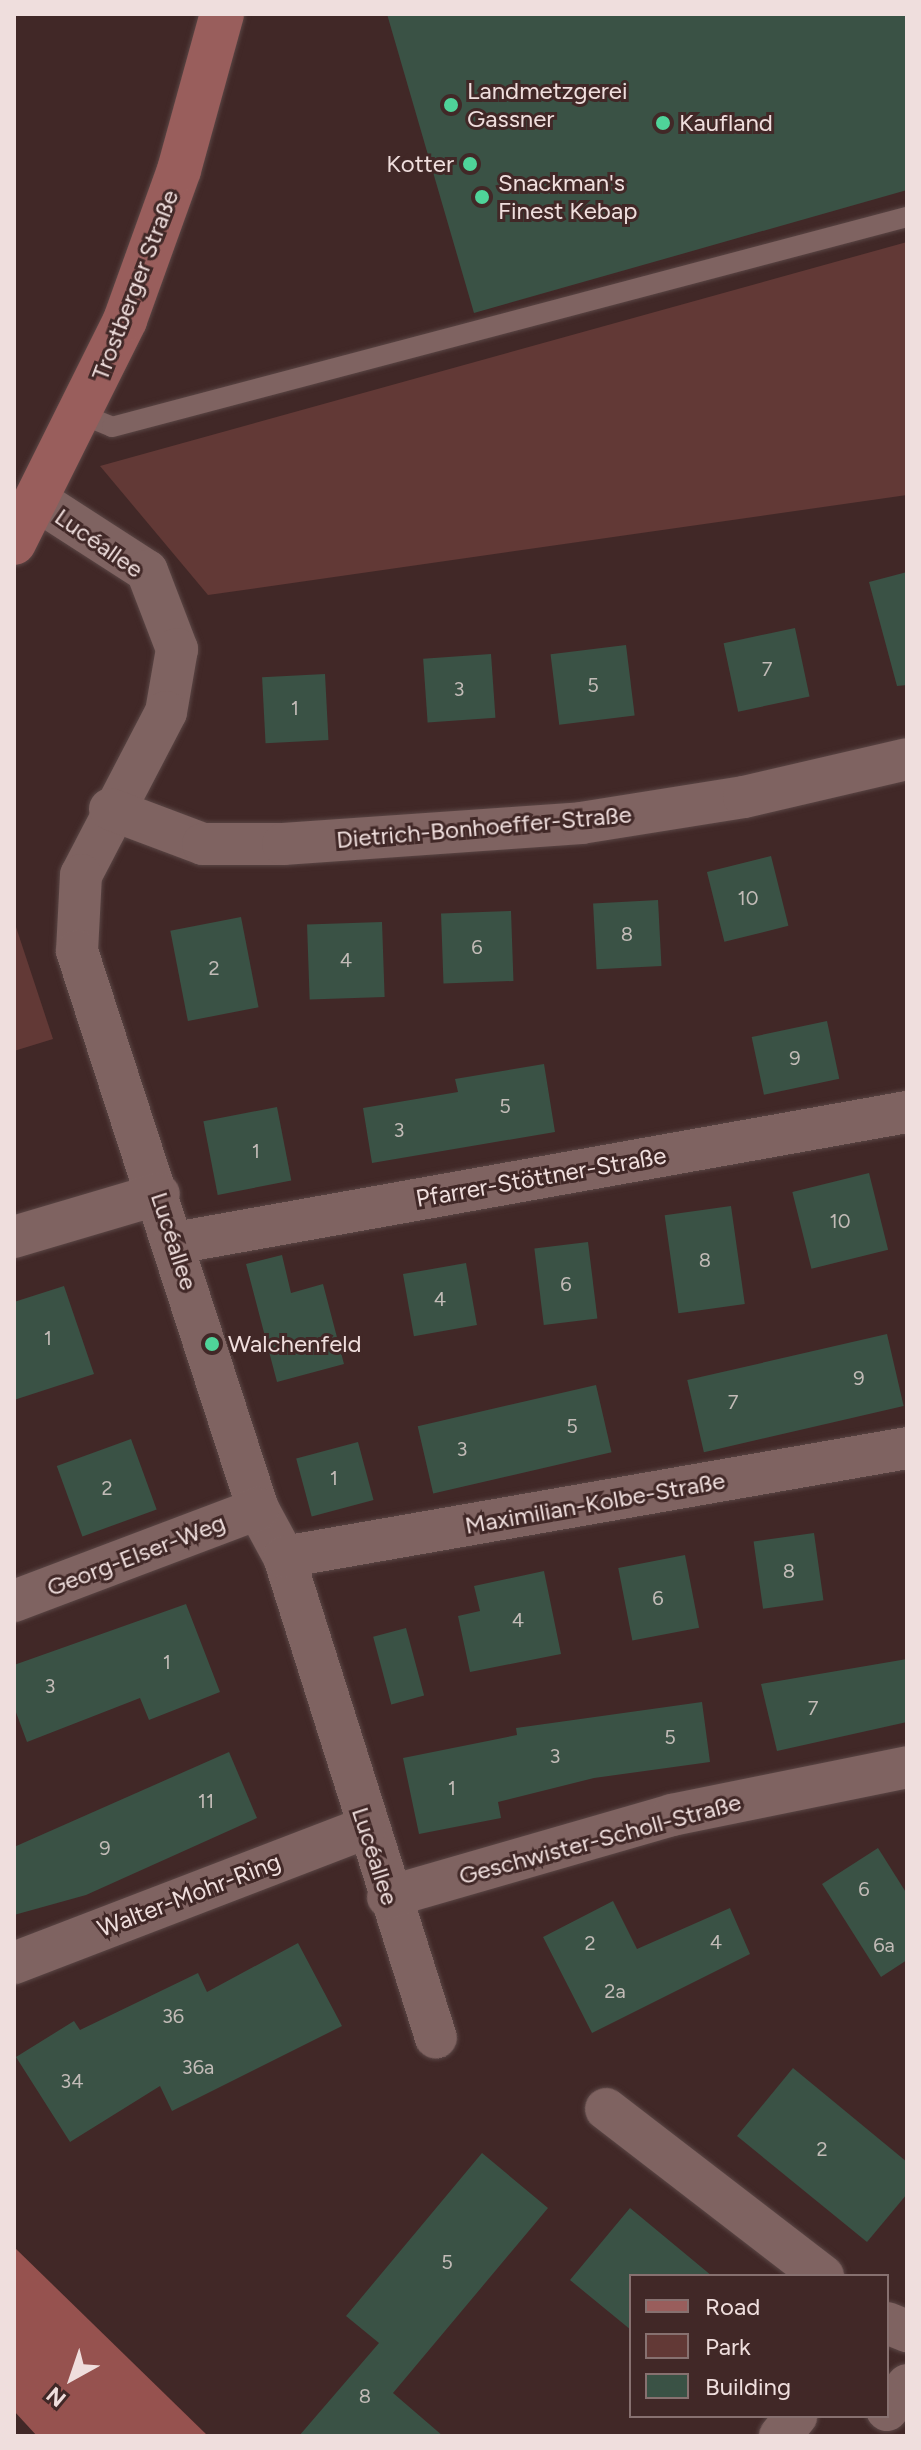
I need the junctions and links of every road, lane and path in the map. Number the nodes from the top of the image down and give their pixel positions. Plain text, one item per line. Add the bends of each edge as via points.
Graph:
1 (222, 14) edge
2 (907, 217) edge
3 (83, 415) junction
4 (40, 502) junction
5 (14, 543) edge
6 (907, 759) edge
7 (110, 809) junction
8 (907, 1112) edge
9 (159, 1194) junction
10 (14, 1237) edge
11 (175, 1243) junction
12 (907, 1448) edge
13 (258, 1509) junction
14 (284, 1557) junction
15 (14, 1601) edge
16 (907, 1767) edge
17 (365, 1828) junction
18 (388, 1897) junction
19 (14, 1963) edge
20 (436, 2038) dead end
21 (606, 2109) dead end
22 (820, 2274) edge
23 (907, 2385) edge
24 (889, 2408) edge
25 (794, 2418) edge
26 (881, 2418) edge
27 (780, 2436) edge
28 (867, 2436) edge

1 - 3 street, Trostberger Straße via 179,170
2 - 3 lane via 112,427
3 - 4 street, Trostberger Straße
4 - 5 street, Trostberger Straße
4 - 7 street, Lucéallee via 147,571 177,649 166,712
6 - 7 street, Dietrich-Bonhoeffer-Straße via 744,797 581,823 283,844 203,844
7 - 9 street, Lucéallee via 81,875 77,951
8 - 11 street, Pfarrer-Stöttner-Straße
9 - 10 street
9 - 11 street, Lucéallee
11 - 13 street, Lucéallee
12 - 14 street, Maximilian-Kolbe-Straße
13 - 14 street, Lucéallee
13 - 15 street, Georg-Elser-Weg
14 - 17 street, Lucéallee
16 - 18 street, Geschwister-Scholl-Straße via 672,1815
17 - 18 street, Lucéallee
17 - 19 street, Walter-Mohr-Ring
18 - 20 street, Lucéallee
21 - 22 street
23 - 24 street
25 - 27 street
26 - 28 street

